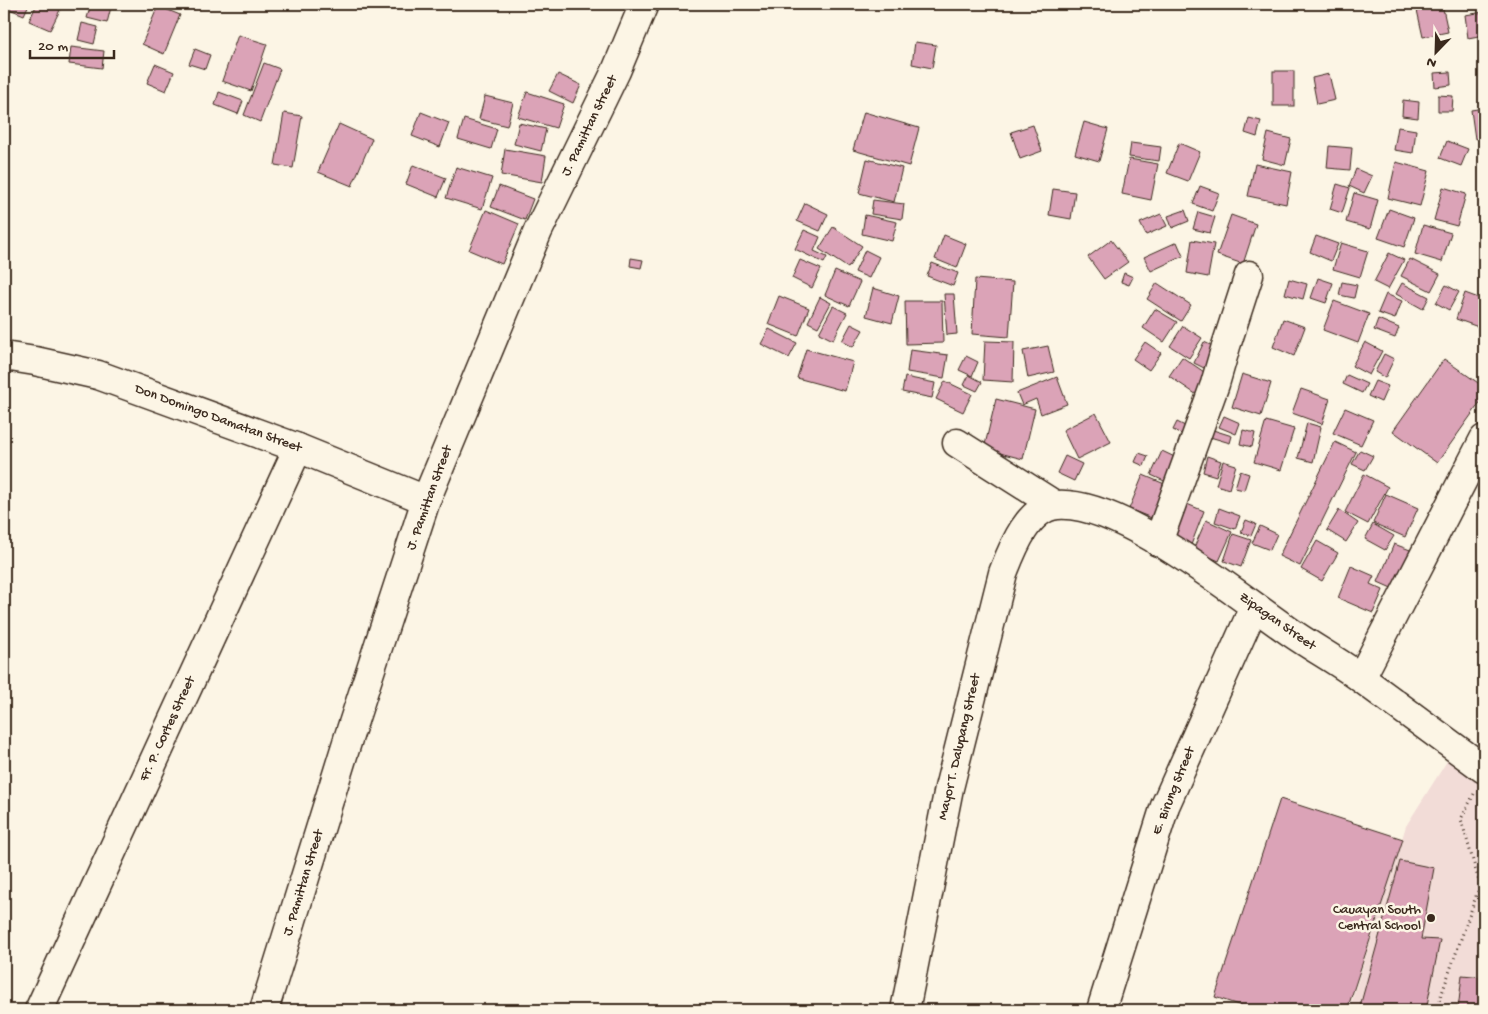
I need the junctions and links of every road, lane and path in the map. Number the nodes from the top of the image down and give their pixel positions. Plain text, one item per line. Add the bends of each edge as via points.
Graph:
1 (644, 4) edge
2 (1250, 274) dead end
3 (4, 356) edge
4 (1484, 439) edge
5 (957, 443) dead end
6 (298, 448) junction
7 (426, 500) junction
8 (1055, 505) junction
9 (1158, 542) junction
10 (1254, 607) junction
11 (1360, 678) junction
12 (1480, 778) edge
13 (1482, 886) edge
14 (39, 1010) edge
15 (264, 1010) edge
16 (905, 1010) edge
17 (1101, 1010) edge
18 (1436, 1010) edge

1 - 7 street, J. Pamittan Street via 616,72 538,231
2 - 9 street via 1215,384
3 - 6 street, Don Domingo Damatan Street via 98,374
4 - 11 street
5 - 8 street
6 - 7 street, Don Domingo Damatan Street
6 - 14 street, Fr. P. Cortes Street
7 - 15 street, J. Pamittan Street
8 - 9 street, Zipagan Street via 1079,506 1114,518
8 - 16 street, Mayor T. Dalupang Street via 1039,512 1016,539 1003,573 949,788
9 - 10 street, Zipagan Street via 1179,553
10 - 11 street, Zipagan Street
10 - 17 street, E. Birung Street via 1164,806
11 - 12 street, Zipagan Street
12 - 13 path via 1461,820
13 - 18 path

